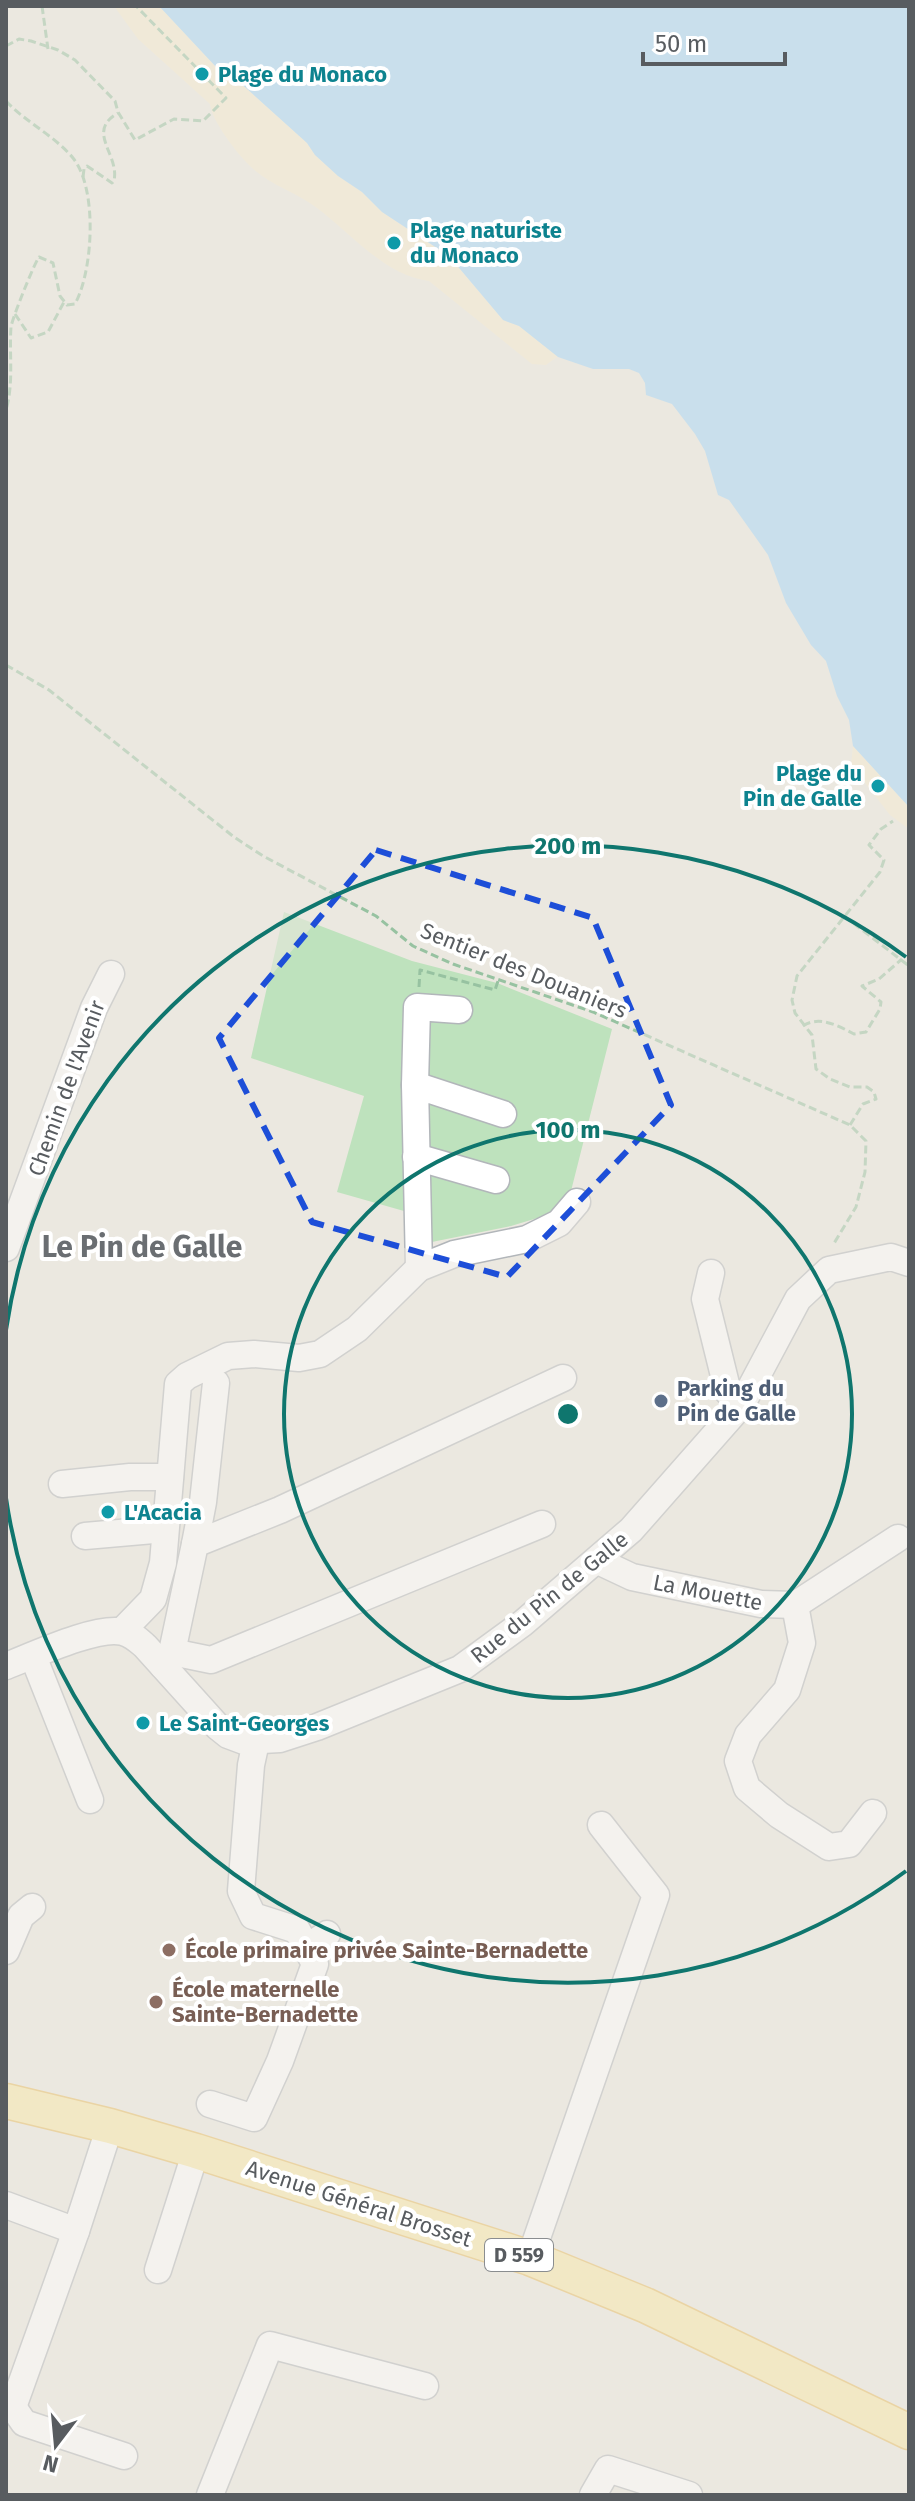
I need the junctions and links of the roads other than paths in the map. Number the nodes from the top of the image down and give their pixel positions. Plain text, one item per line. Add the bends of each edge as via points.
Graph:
1 (111, 974) dead end
2 (459, 1010) dead end
3 (415, 1085) junction
4 (503, 1114) dead end
5 (416, 1157) junction
6 (496, 1180) dead end
7 (577, 1202) dead end
8 (6, 1248) edge
9 (909, 1263) edge
10 (419, 1268) junction
11 (711, 1273) dead end
12 (563, 1378) dead end
13 (216, 1383) dead end
14 (742, 1404) junction
15 (170, 1477) junction
16 (62, 1484) dead end
17 (542, 1524) dead end
18 (165, 1529) junction
19 (85, 1536) dead end
20 (898, 1538) dead end
21 (195, 1544) junction
22 (598, 1561) junction
23 (795, 1605) junction
24 (122, 1631) junction
25 (33, 1656) junction
26 (168, 1659) junction
27 (6, 1666) edge
28 (256, 1742) junction
29 (90, 1800) dead end
30 (873, 1813) dead end
31 (601, 1825) dead end
32 (32, 1907) dead end
33 (6, 1951) edge
34 (6, 2085) edge
35 (6, 2101) edge
36 (210, 2104) dead end
37 (110, 2126) junction
38 (196, 2151) junction
39 (6, 2205) edge
40 (76, 2231) junction
41 (530, 2258) junction
42 (158, 2270) dead end
43 (425, 2386) dead end
44 (10, 2406) edge
45 (909, 2432) edge
46 (124, 2456) dead end
47 (210, 2495) edge
48 (593, 2495) edge
49 (689, 2495) edge

1 - 8 street, Chemin de l'Avenir
2 - 3 street via 417,1007
3 - 4 street
3 - 5 street
5 - 6 street
5 - 10 street
7 - 10 street via 559,1223 527,1239 454,1254
9 - 14 street, Rue du Pin de Galle via 891,1257 829,1270 798,1299
10 - 15 street via 357,1329 320,1354 228,1356 187,1376 178,1384
11 - 14 street via 705,1299 728,1392
12 - 21 street
13 - 21 street
14 - 22 street, Rue du Pin de Galle
15 - 16 street
15 - 18 street
17 - 26 street via 211,1660
18 - 19 street
18 - 24 street via 153,1599
20 - 23 street, La Mouette
21 - 26 street
22 - 23 street, La Mouette via 632,1577 761,1604
22 - 28 street, Rue du Pin de Galle via 460,1669 317,1727
23 - 30 street via 802,1643 787,1690 748,1735 738,1761 747,1788 829,1847 849,1844
24 - 25 street via 98,1633
24 - 26 street
25 - 27 street
25 - 29 street
26 - 28 street via 218,1727
28 - 36 street via 241,1891 253,1916 317,1941 315,1964 254,2118
31 - 41 street via 656,1895
32 - 33 street via 21,1916
34 - 37 main road, Avenue Général Brosset / D 559
35 - 37 main road, Avenue Général Brosset / D 559
37 - 38 main road, Avenue Général Brosset / D 559
37 - 40 street
38 - 41 main road, Avenue Général Brosset / D 559
38 - 42 street
39 - 40 street
40 - 44 street
41 - 45 main road, Avenue Général Brosset / D 559 via 645,2305
43 - 47 street via 270,2345
44 - 46 street via 24,2423
48 - 49 street via 608,2469

